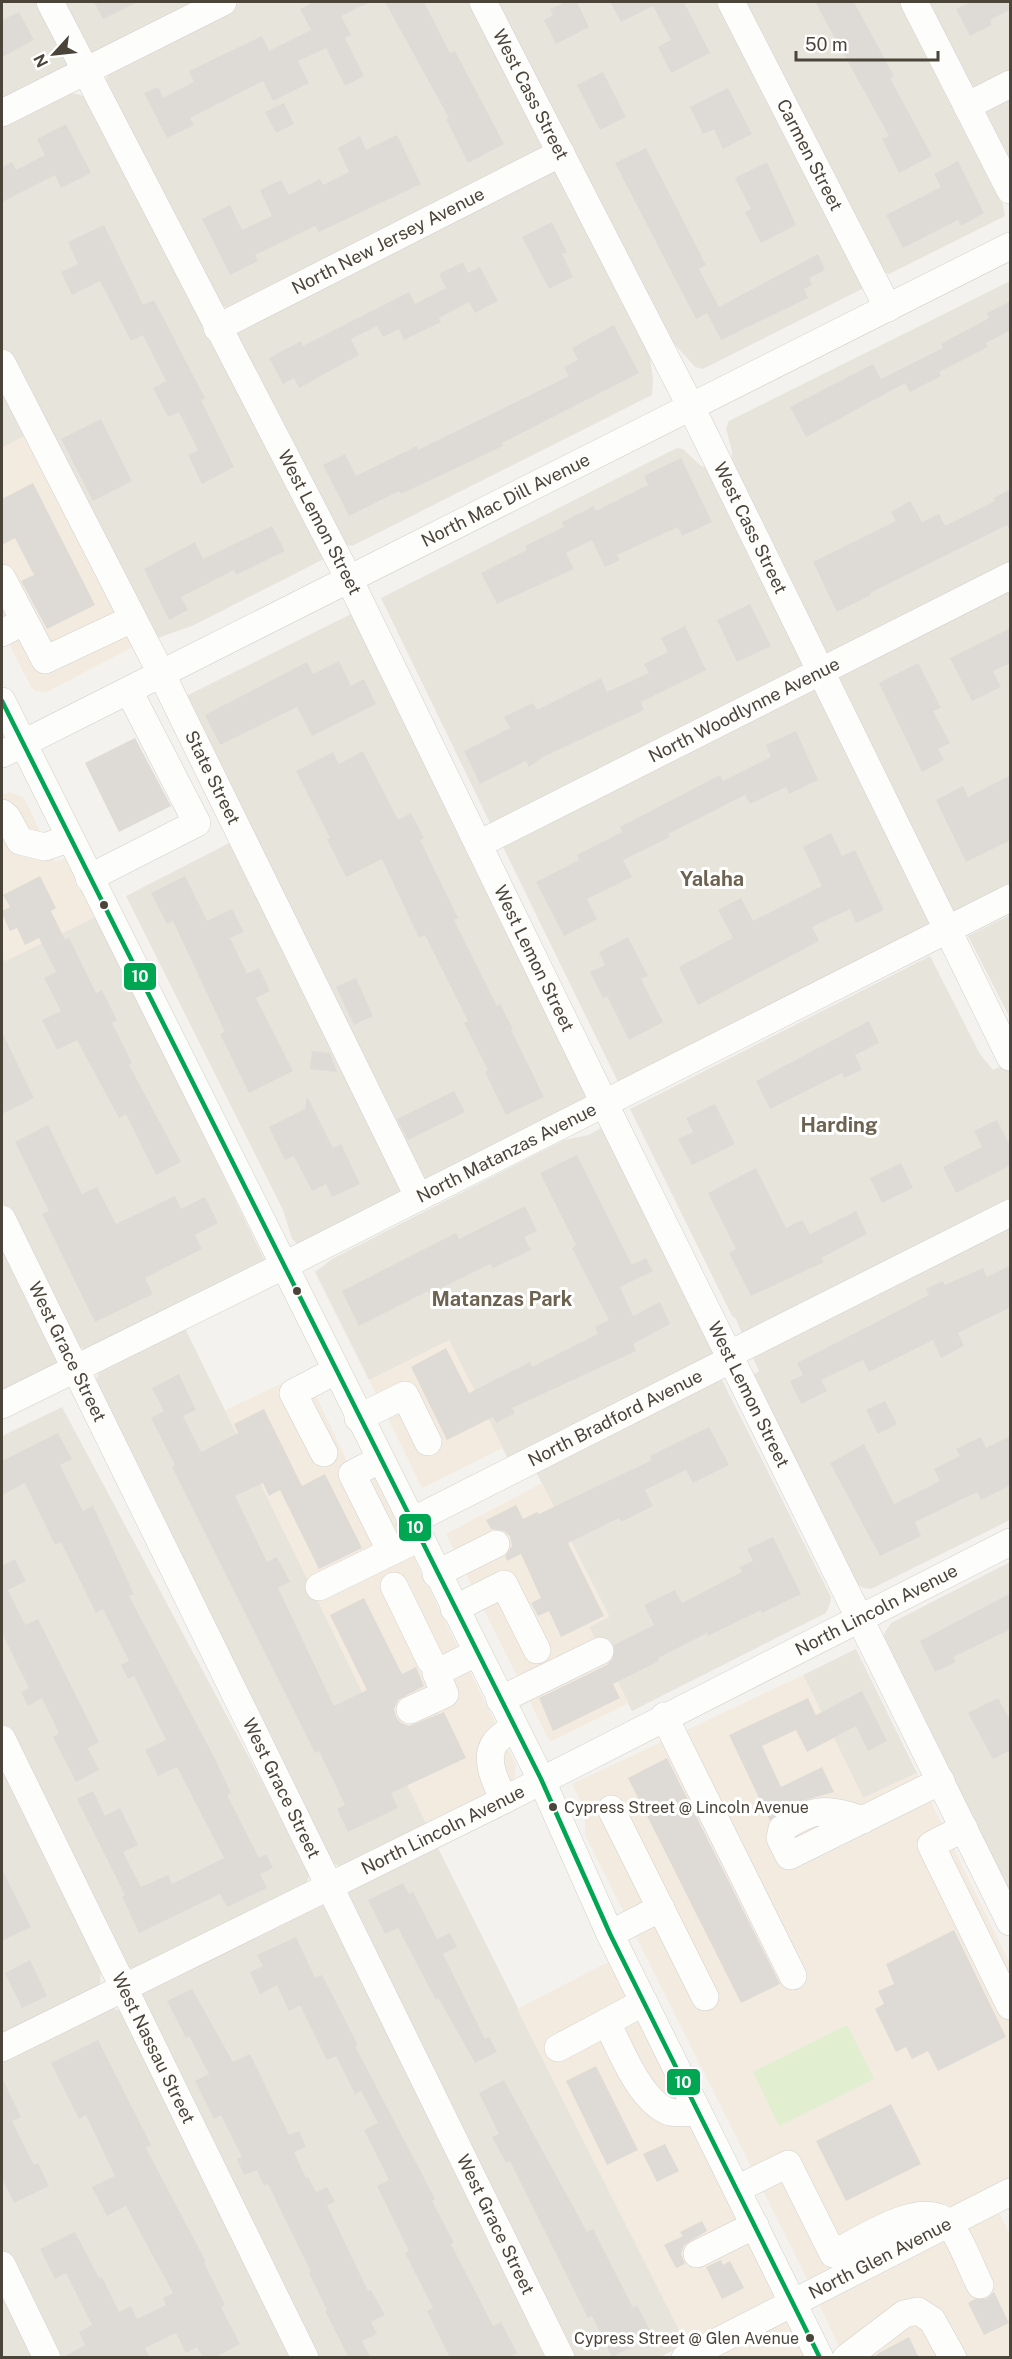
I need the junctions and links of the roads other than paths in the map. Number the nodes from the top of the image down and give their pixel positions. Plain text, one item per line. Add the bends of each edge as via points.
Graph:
1 (50, 2) edge
2 (222, 2) edge
3 (483, 2) edge
4 (731, 2) edge
5 (914, 2) edge
6 (85, 71) junction
7 (1011, 84) edge
8 (967, 106) junction
9 (2, 113) edge
10 (561, 153) junction
11 (1011, 190) edge
12 (1011, 246) edge
13 (888, 308) junction
14 (217, 328) junction
15 (2, 363) edge
16 (691, 407) junction
17 (1011, 576) edge
18 (2, 578) edge
19 (350, 579) junction
20 (132, 619) junction
21 (13, 627) edge
22 (821, 672) junction
23 (162, 675) junction
24 (129, 691) junction
25 (2, 700) edge
26 (12, 748) edge
27 (2, 813) edge
28 (70, 838) junction
29 (479, 844) junction
30 (90, 878) junction
31 (1011, 898) edge
32 (947, 931) junction
33 (1011, 1057) edge
34 (605, 1102) junction
35 (417, 1196) junction
36 (1011, 1213) edge
37 (2, 1220) edge
38 (283, 1266) junction
39 (732, 1356) junction
40 (75, 1369) junction
41 (335, 1371) junction
42 (2, 1405) edge
43 (358, 1418) junction
44 (428, 1442) dead end
45 (324, 1453) dead end
46 (379, 1460) junction
47 (414, 1530) junction
48 (1011, 1542) edge
49 (496, 1544) dead end
50 (391, 1552) junction
51 (436, 1574) junction
52 (394, 1586) dead end
53 (319, 1587) dead end
54 (452, 1605) junction
55 (861, 1617) junction
56 (410, 1620) junction
57 (537, 1650) dead end
58 (600, 1651) dead end
59 (476, 1653) junction
60 (430, 1660) dead end
61 (500, 1700) junction
62 (410, 1710) dead end
63 (664, 1716) junction
64 (514, 1727) junction
65 (2, 1739) edge
66 (541, 1779) junction
67 (941, 1781) junction
68 (504, 1800) junction
69 (611, 1809) dead end
70 (964, 1828) junction
71 (789, 1856) dead end
72 (991, 1881) junction
73 (330, 1886) junction
74 (957, 1899) junction
75 (661, 1908) junction
76 (1011, 1922) edge
77 (610, 1934) junction
78 (793, 1976) dead end
79 (124, 1987) junction
80 (705, 1997) dead end
81 (644, 2002) junction
82 (1011, 2006) edge
83 (607, 2022) junction
84 (2, 2048) edge
85 (558, 2048) dead end
86 (699, 2112) junction
87 (737, 2189) junction
88 (1011, 2192) edge
89 (949, 2224) junction
90 (755, 2225) junction
91 (697, 2254) dead end
92 (2, 2265) edge
93 (980, 2285) dead end
94 (793, 2303) junction
95 (47, 2358) edge
96 (305, 2358) edge
97 (561, 2358) edge
98 (685, 2358) edge
99 (820, 2358) edge
100 (846, 2358) edge
101 (953, 2358) edge

1 - 6 street, West Lemon Street
2 - 6 street
3 - 10 street, West Cass Street
4 - 13 street, Carmen Street
5 - 8 street
6 - 9 street
6 - 14 street, West Lemon Street
7 - 8 street
8 - 11 street
10 - 14 street, North New Jersey Avenue
10 - 16 street, West Cass Street
12 - 13 street, North Mac Dill Avenue
13 - 16 street, North Mac Dill Avenue
14 - 19 street, West Lemon Street
15 - 20 street, State Street
16 - 19 street, North Mac Dill Avenue
16 - 22 street, West Cass Street
17 - 22 street, North Woodlynne Avenue
18 - 21 street
19 - 23 street, North Mac Dill Avenue
19 - 29 street, West Lemon Street
20 - 21 street via 45,660
20 - 23 street, State Street
22 - 29 street, North Woodlynne Avenue
22 - 32 street, West Cass Street
23 - 24 street, North Mac Dill Avenue
23 - 35 street, State Street
24 - 26 street, North Mac Dill Avenue
24 - 30 street via 196,823
25 - 26 street
26 - 28 street
27 - 28 street via 20,842 45,847
28 - 30 street
29 - 34 street, West Lemon Street
30 - 38 street
31 - 32 street, North Matanzas Avenue
32 - 33 street, West Cass Street
32 - 34 street, North Matanzas Avenue
34 - 35 street, North Matanzas Avenue
34 - 39 street, West Lemon Street
35 - 38 street, North Matanzas Avenue
36 - 39 street, North Bradford Avenue
37 - 40 street, West Grace Street
38 - 40 street, North Matanzas Avenue
38 - 41 street
39 - 47 street, North Bradford Avenue
39 - 55 street, West Lemon Street
40 - 42 street, North Matanzas Avenue
40 - 73 street, West Grace Street
41 - 43 street
41 - 45 street via 293,1393
43 - 44 street via 405,1395
43 - 46 street
46 - 47 street
46 - 50 street via 352,1474
47 - 50 street, North Bradford Avenue
47 - 51 street
48 - 55 street, North Lincoln Avenue
49 - 51 street
50 - 53 street, North Bradford Avenue
51 - 54 street
52 - 56 street
54 - 56 street
54 - 57 street via 504,1584
54 - 59 street
55 - 63 street, North Lincoln Avenue
55 - 67 street, West Lemon Street
56 - 60 street
58 - 61 street
59 - 61 street
59 - 62 street via 436,1673 445,1694
61 - 64 street
63 - 66 street, North Lincoln Avenue
63 - 78 street
64 - 66 street
64 - 68 street via 493,1744 490,1759
65 - 79 street, West Nassau Street
66 - 68 street, North Lincoln Avenue
66 - 77 street
67 - 70 street, West Lemon Street
67 - 71 street
68 - 73 street, North Lincoln Avenue
69 - 75 street
70 - 72 street, West Lemon Street
70 - 74 street via 931,1845
72 - 74 street
72 - 76 street, West Lemon Street
73 - 79 street, North Lincoln Avenue
73 - 97 street, West Grace Street
74 - 82 street
75 - 77 street
75 - 80 street
77 - 81 street
79 - 84 street, North Lincoln Avenue
79 - 96 street, West Nassau Street
81 - 83 street
81 - 86 street
83 - 85 street
83 - 86 street via 646,2095 655,2104 671,2112
86 - 87 street
87 - 89 street via 788,2164 833,2254 914,2215 936,2216
87 - 90 street
88 - 89 street, North Glen Avenue
89 - 93 street
89 - 94 street, North Glen Avenue
90 - 91 street
90 - 94 street
92 - 95 street
94 - 98 street, North Glen Avenue
94 - 99 street
100 - 101 street via 904,2314 918,2311 932,2320

